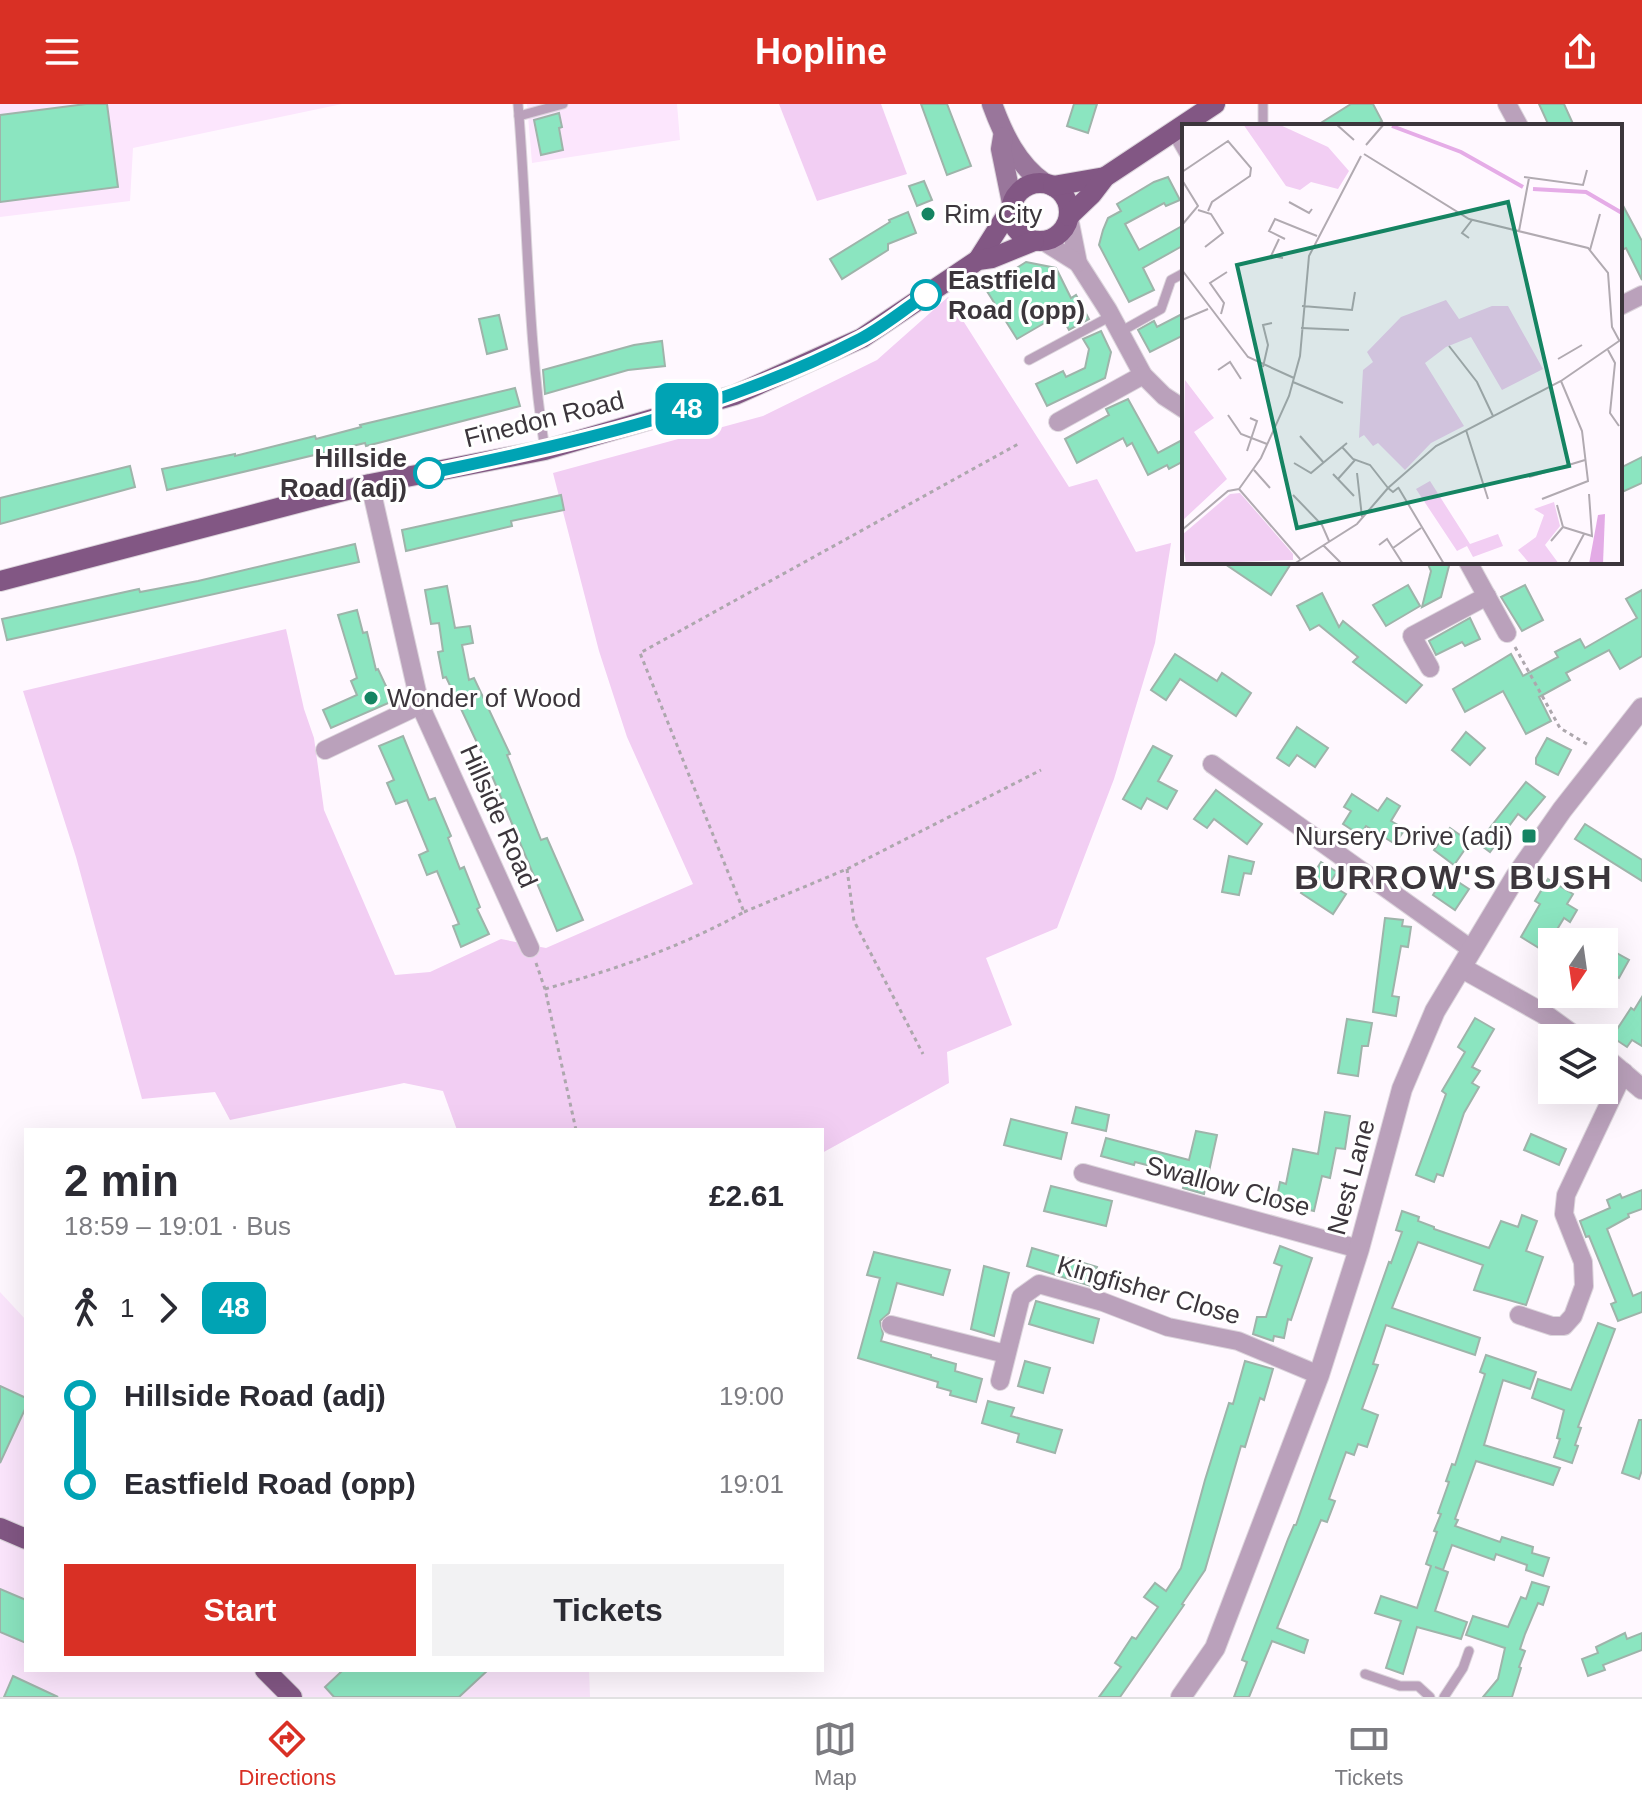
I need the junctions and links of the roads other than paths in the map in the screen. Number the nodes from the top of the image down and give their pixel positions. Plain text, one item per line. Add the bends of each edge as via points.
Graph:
1 (518, 104) edge
2 (563, 104) edge
3 (992, 104) edge
4 (1215, 104) edge
5 (1507, 104) edge
6 (519, 116) junction
7 (1185, 124) edge
8 (1518, 124) edge
9 (1182, 126) edge
10 (1172, 133) junction
11 (1003, 137) junction
12 (1182, 150) edge
13 (1105, 177) junction
14 (1049, 185) junction
15 (1011, 206) junction
16 (1069, 217) junction
17 (1039, 241) junction
18 (978, 260) junction
19 (1078, 263) junction
20 (1182, 274) edge
21 (1116, 324) junction
22 (1029, 360) dead end
23 (1143, 375) junction
24 (1182, 408) edge
25 (1058, 422) dead end
26 (545, 450) junction
27 (370, 484) junction
28 (1469, 564) edge
29 (0, 581) edge
30 (1487, 596) junction
31 (1507, 633) road end
32 (1430, 668) dead end
33 (420, 705) junction
34 (1642, 708) edge
35 (325, 750) dead end
36 (1212, 764) dead end
37 (530, 948) road end
38 (1471, 949) junction
39 (1462, 968) junction
40 (1558, 1024) edge
41 (1618, 1068) edge
42 (1624, 1072) junction
43 (1642, 1089) edge
44 (1083, 1173) dead end
45 (1359, 1249) junction
46 (1519, 1315) dead end
47 (891, 1325) dead end
48 (1006, 1354) junction
49 (1319, 1375) junction
50 (1000, 1381) dead end
51 (0, 1528) edge
52 (24, 1538) edge
53 (1469, 1651) dead end
54 (267, 1672) edge
55 (1365, 1674) dead end
56 (292, 1697) edge
57 (1181, 1697) edge
58 (1430, 1697) edge
59 (1444, 1697) edge

1 - 6 lane
2 - 6 lane
3 - 11 main road
4 - 7 main road
5 - 8 street
6 - 26 lane via 536,394
9 - 10 main road
10 - 12 lane
10 - 13 main road
11 - 14 main road via 1027,168
11 - 15 main road
13 - 14 main road
13 - 16 main road
14 - 15 main road via 1028,185
14 - 16 main road via 1066,198
15 - 17 main road via 1019,233
15 - 18 main road, Finedon Road
16 - 17 main road via 1059,234
16 - 19 street
17 - 18 main road, Finedon Road
17 - 19 street
18 - 26 main road, Finedon Road via 862,338 735,395
19 - 21 street
20 - 21 lane via 1171,280 1161,309
21 - 22 lane
21 - 23 street
23 - 24 street
23 - 25 street
26 - 27 main road, Finedon Road
27 - 29 main road, Finedon Road
27 - 33 street, Hillside Road
28 - 30 street
30 - 31 street
30 - 32 street via 1412,636
33 - 35 street
33 - 37 street, Hillside Road
34 - 38 street, Nest Lane via 1562,810
36 - 38 street
38 - 39 street, Nest Lane
39 - 40 street
39 - 45 street, Nest Lane via 1435,1011 1402,1089
41 - 42 street
42 - 43 street
42 - 46 street via 1566,1195 1564,1214 1583,1262 1584,1286 1573,1316 1564,1326 1552,1326
44 - 45 street, Swallow Close
45 - 49 street, Nest Lane
47 - 48 street
48 - 49 street, Kingfisher Close via 1021,1297 1039,1284 1168,1327 1238,1341
48 - 50 street, Kingfisher Close
49 - 57 street, Nest Lane via 1215,1648
51 - 52 main road
53 - 59 lane
54 - 56 main road
55 - 58 lane via 1418,1686

